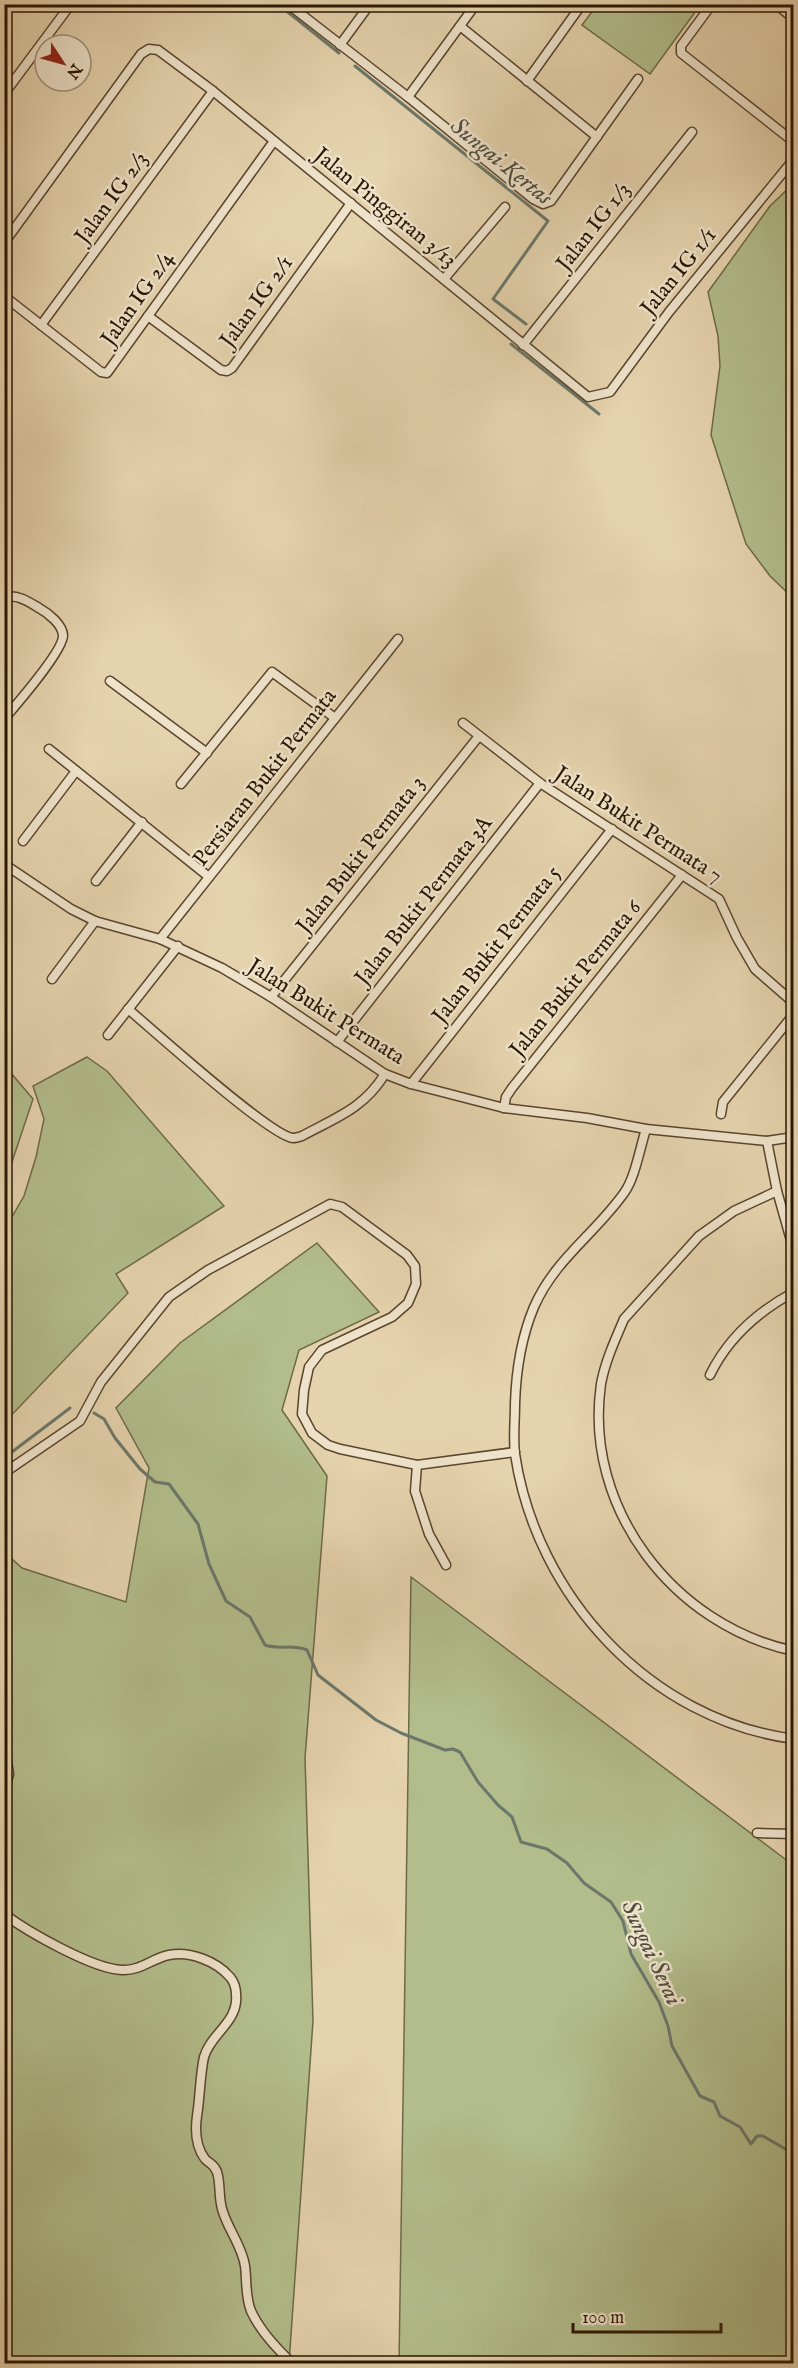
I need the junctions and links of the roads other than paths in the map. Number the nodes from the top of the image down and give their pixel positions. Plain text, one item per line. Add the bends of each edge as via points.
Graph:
1 (288, 4) edge
2 (370, 4) edge
3 (476, 4) edge
4 (582, 4) edge
5 (712, 4) edge
6 (776, 4) edge
7 (68, 8) dead end
8 (794, 19) edge
9 (460, 26) junction
10 (340, 45) junction
11 (638, 79) dead end
12 (527, 81) junction
13 (213, 91) junction
14 (4, 94) edge
15 (408, 97) junction
16 (692, 132) dead end
17 (597, 137) junction
18 (274, 141) junction
19 (794, 142) edge
20 (794, 159) edge
21 (351, 203) junction
22 (505, 207) dead end
23 (4, 243) edge
24 (444, 279) junction
25 (4, 296) edge
26 (148, 316) junction
27 (41, 325) junction
28 (524, 345) junction
29 (588, 397) joint
30 (4, 598) edge
31 (398, 639) dead end
32 (110, 681) dead end
33 (335, 718) junction
34 (4, 719) edge
35 (463, 723) dead end
36 (478, 736) junction
37 (49, 749) dead end
38 (207, 753) junction
39 (76, 771) junction
40 (540, 783) junction
41 (181, 784) dead end
42 (142, 822) junction
43 (612, 829) junction
44 (23, 842) dead end
45 (4, 864) edge
46 (682, 875) junction
47 (209, 877) junction
48 (96, 881) dead end
49 (95, 921) junction
50 (160, 939) junction
51 (178, 946) junction
52 (52, 979) dead end
53 (271, 997) junction
54 (794, 1003) edge
55 (128, 1009) junction
56 (794, 1014) edge
57 (108, 1035) dead end
58 (338, 1042) junction
59 (385, 1074) junction
60 (411, 1084) junction
61 (504, 1108) junction
62 (721, 1114) dead end
63 (646, 1129) junction
64 (794, 1137) edge
65 (766, 1141) junction
66 (777, 1191) junction
67 (794, 1251) edge
68 (794, 1292) edge
69 (710, 1375) dead end
70 (515, 1452) junction
71 (417, 1465) junction
72 (4, 1473) edge
73 (446, 1565) dead end
74 (794, 1651) edge
75 (794, 1740) edge
76 (4, 1744) edge
77 (4, 1793) edge
78 (757, 1833) dead end
79 (794, 1834) edge
80 (4, 1914) edge
81 (293, 2364) edge

1 - 10 street
2 - 10 street
3 - 9 street
4 - 12 street
5 - 19 street via 681,46 681,53
6 - 8 street
7 - 14 street
9 - 12 street
9 - 15 street
10 - 15 street
11 - 17 street
12 - 17 street
13 - 18 street, Jalan Pinggiran 3/13
13 - 23 street, Jalan Pinggiran 3/13 via 158,50 149,49 141,54
13 - 27 street, Jalan IG 2/3
15 - 17 street via 543,204 551,201
16 - 28 street, Jalan IG 1/3
18 - 21 street, Jalan Pinggiran 3/13
18 - 26 street, Jalan IG 2/4
20 - 29 street, Jalan IG 1/1 via 669,312 610,392
21 - 24 street, Jalan Pinggiran 3/13
21 - 26 street, Jalan IG 2/1 via 227,371 220,370
22 - 24 street
24 - 28 street, Jalan Pinggiran 3/13
25 - 27 street, Jalan IG 2/4
26 - 27 street, Jalan IG 2/4 via 107,373
28 - 29 street, Jalan Pinggiran 3/13
30 - 34 street via 21,598 42,610 60,626 63,635 58,651
31 - 33 street, Persiaran Bukit Permata
32 - 38 street
33 - 38 street via 272,672
33 - 47 street, Persiaran Bukit Permata
35 - 36 street, Jalan Bukit Permata 7
36 - 40 street, Jalan Bukit Permata 7
36 - 53 street, Jalan Bukit Permata 3
37 - 39 street
38 - 41 street
39 - 42 street
39 - 44 street
40 - 43 street, Jalan Bukit Permata 7
40 - 58 street, Jalan Bukit Permata 3A
42 - 47 street
42 - 48 street
43 - 46 street, Jalan Bukit Permata 7
43 - 60 street, Jalan Bukit Permata 5
45 - 49 street, Jalan Bukit Permata
46 - 54 street, Jalan Bukit Permata 7 via 719,899 755,969
46 - 61 street, Jalan Bukit Permata 6 via 512,1088
47 - 50 street, Persiaran Bukit Permata
49 - 50 street, Jalan Bukit Permata
49 - 52 street
50 - 51 street, Jalan Bukit Permata
51 - 53 street, Jalan Bukit Permata
51 - 55 street
53 - 58 street, Jalan Bukit Permata
55 - 57 street
55 - 59 street via 244,1107 292,1138 361,1104
56 - 62 street via 723,1102
58 - 59 street, Jalan Bukit Permata
59 - 60 street, Jalan Bukit Permata
60 - 61 street, Jalan Bukit Permata
61 - 63 street, Jalan Bukit Permata
63 - 65 street, Jalan Bukit Permata
63 - 70 street via 626,1191 559,1264 534,1308 516,1374
64 - 65 street, Jalan Bukit Permata
65 - 66 street
66 - 67 street
66 - 74 street via 734,1210 699,1236 624,1320 602,1384 600,1438 609,1484 619,1508 646,1556 669,1585 715,1620 749,1637
68 - 69 street via 746,1324 720,1354
70 - 71 street
70 - 75 street via 532,1522 548,1558 565,1590 611,1645 636,1670 687,1704 743,1728
71 - 72 street via 328,1445 312,1434 302,1414 309,1367 322,1350 392,1317 408,1304 416,1284 415,1266 406,1255 342,1207 330,1204 208,1270 169,1297 100,1382 80,1421
71 - 73 street via 415,1491 429,1534
76 - 77 street via 9,1774
78 - 79 street
80 - 81 street via 104,1967 123,1971 144,1967 168,1955 193,1955 231,1978 237,2003 229,2022 204,2057 195,2134 218,2175 222,2209 239,2243 245,2266 251,2310 274,2346

